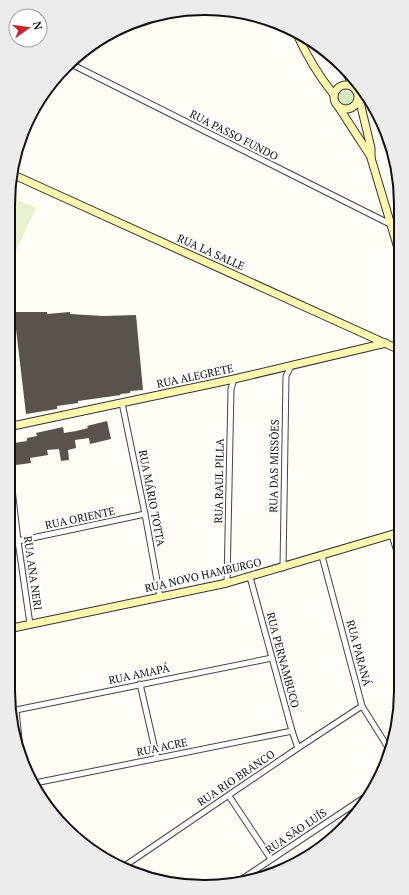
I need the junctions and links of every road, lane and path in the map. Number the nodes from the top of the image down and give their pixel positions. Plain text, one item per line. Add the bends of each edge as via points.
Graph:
1 (300, 41) edge
2 (76, 66) edge
3 (344, 77) edge
4 (323, 81) junction
5 (340, 87) junction
6 (353, 87) edge
7 (358, 93) edge
8 (334, 95) junction
9 (359, 98) junction
10 (338, 106) junction
11 (366, 132) junction
12 (357, 136) junction
13 (371, 158) junction
14 (18, 176) edge
15 (390, 224) junction
16 (394, 236) edge
17 (386, 343) junction
18 (394, 347) edge
19 (291, 366) junction
20 (234, 379) junction
21 (122, 403) junction
22 (15, 426) edge
23 (146, 514) junction
24 (15, 515) edge
25 (392, 535) joint
26 (18, 541) junction
27 (394, 542) edge
28 (322, 556) junction
29 (283, 568) junction
30 (250, 577) junction
31 (227, 583) junction
32 (160, 597) junction
33 (30, 624) junction
34 (15, 627) edge
35 (272, 658) junction
36 (140, 684) junction
37 (362, 706) junction
38 (16, 711) edge
39 (292, 730) junction
40 (386, 745) edge
41 (298, 748) junction
42 (157, 758) junction
43 (39, 782) edge
44 (229, 796) junction
45 (358, 802) edge
46 (271, 860) junction
47 (127, 863) edge
48 (248, 875) edge

1 - 4 street
2 - 15 street, RUA PASSO FUNDO
3 - 5 street
4 - 5 street
4 - 8 street
5 - 6 street via 346,84
5 - 8 street
7 - 9 street
8 - 10 street
9 - 10 street via 353,108
9 - 11 street
10 - 12 street
11 - 12 street
11 - 13 street
12 - 13 street
13 - 15 street
14 - 17 street, RUA LA SALLE
15 - 16 street
17 - 18 street, RUA LA SALLE
17 - 19 street, RUA ALEGRETE
19 - 20 street, RUA ALEGRETE
19 - 29 street, RUA DAS MISSÕES via 286,376
20 - 21 street, RUA ALEGRETE
20 - 31 street, RUA RAUL PILLA
21 - 22 street, RUA ALEGRETE
21 - 23 street, RUA MÁRIO TOTTA
23 - 26 street, RUA ORIENTE
23 - 32 street, RUA MÁRIO TOTTA
24 - 26 street, RUA ANA NERI
25 - 27 street
25 - 28 street, RUA NOVO HAMBURGO
26 - 33 street, RUA ANA NERI
28 - 29 street, RUA NOVO HAMBURGO
28 - 37 street, RUA PARANÁ
29 - 30 street, RUA NOVO HAMBURGO
30 - 31 street, RUA NOVO HAMBURGO
30 - 35 street, RUA PERNAMBUCO
31 - 32 street, RUA NOVO HAMBURGO
32 - 33 street, RUA NOVO HAMBURGO
33 - 34 street, RUA NOVO HAMBURGO
35 - 36 street, RUA AMAPÁ
35 - 39 street, RUA PERNAMBUCO
36 - 38 street, RUA AMAPÁ
36 - 42 street
37 - 40 street, RUA PARANÁ
37 - 41 street, RUA RIO BRANCO
39 - 41 street, RUA PERNAMBUCO
39 - 42 street, RUA ACRE
41 - 44 street, RUA RIO BRANCO
42 - 43 street, RUA ACRE
44 - 46 street
44 - 47 street, RUA RIO BRANCO
45 - 46 street, RUA SÃO LUÍS
46 - 48 street, RUA SÃO LUÍS

